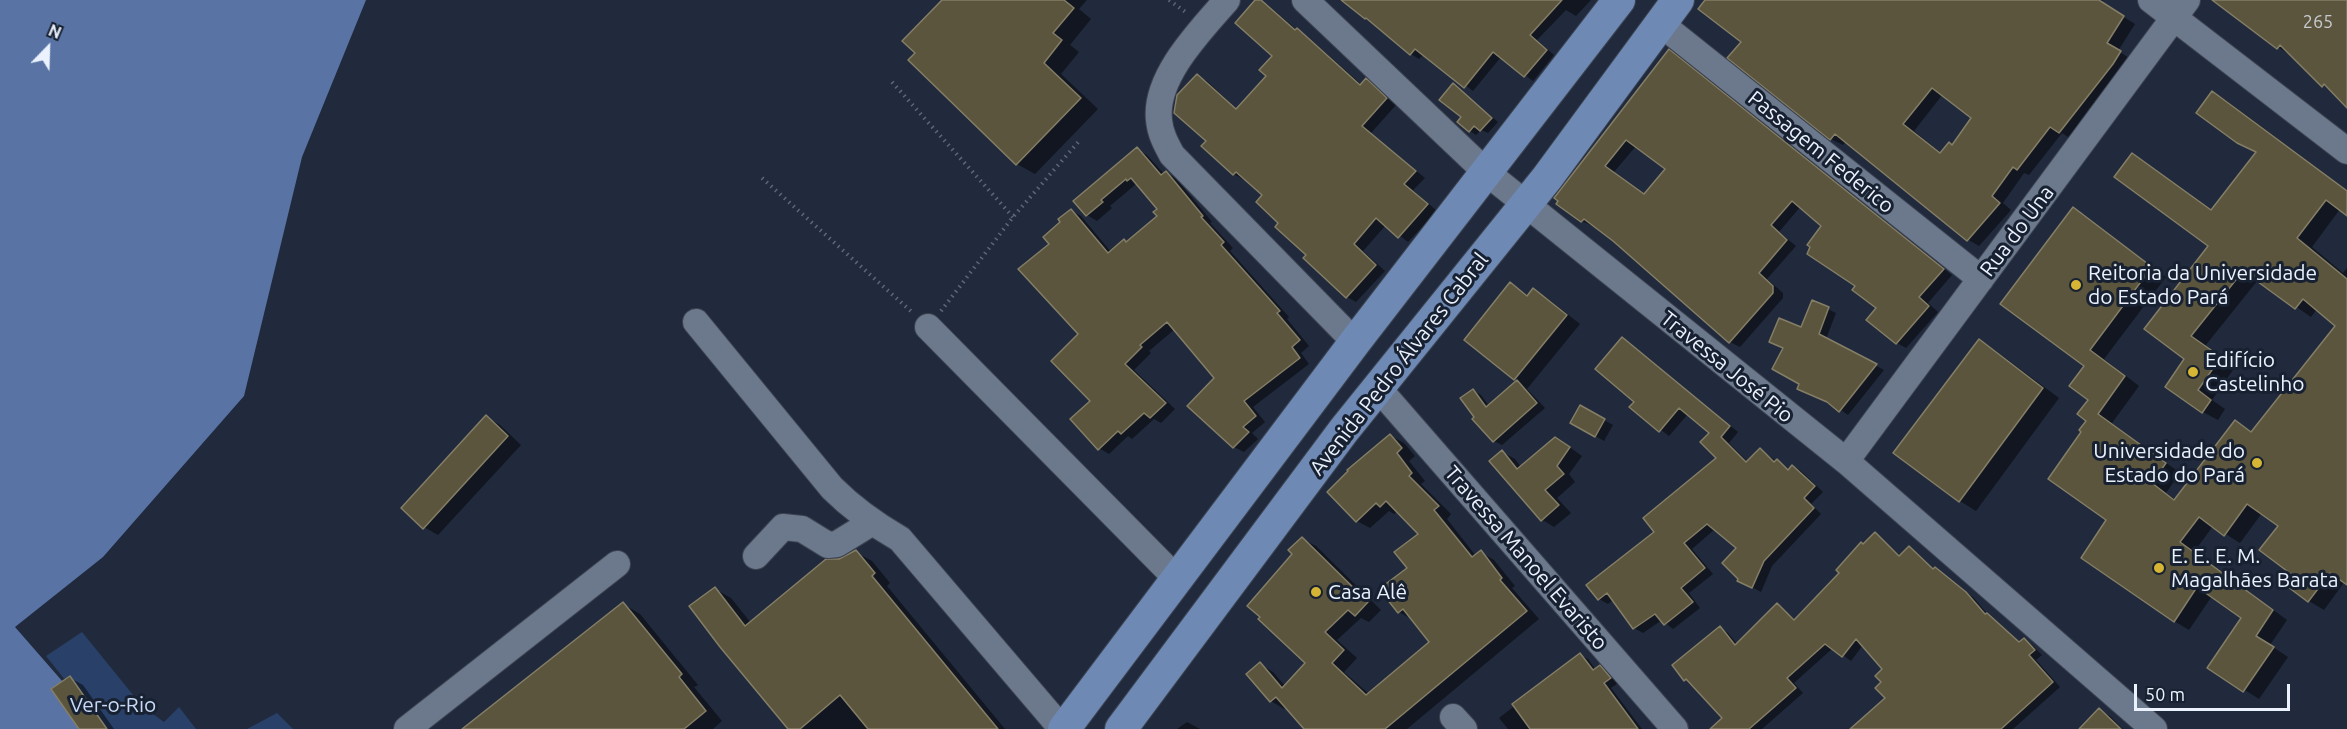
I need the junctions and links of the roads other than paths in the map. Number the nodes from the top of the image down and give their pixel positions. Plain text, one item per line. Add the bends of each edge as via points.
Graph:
1 (1227, 0) edge
2 (1305, 0) edge
3 (1619, 0) edge
4 (2151, 0) edge
5 (2181, 9) edge
6 (1670, 12) edge
7 (2347, 151) edge
8 (1486, 172) junction
9 (1525, 204) junction
10 (1981, 279) junction
11 (696, 322) dead end
12 (928, 327) road end
13 (1355, 342) junction
14 (1378, 388) junction
15 (1344, 430) junction
16 (1846, 461) junction
17 (871, 523) junction
18 (756, 556) dead end
19 (617, 564) dead end
20 (1178, 579) junction
21 (407, 729) edge
22 (1063, 729) edge
23 (1120, 729) edge
24 (1675, 729) edge
25 (2154, 729) edge

1 - 13 street via 1169,76 1158,119 1163,138 1172,155
2 - 8 street, Travessa José Pio
3 - 8 main road
4 - 5 street
5 - 7 street
5 - 10 street, Rua do Una
6 - 9 main road, Avenida Pedro Álvares Cabral
6 - 10 street, Passagem Federico
8 - 9 street, Travessa José Pio
8 - 13 main road
9 - 14 main road, Avenida Pedro Álvares Cabral
9 - 16 street, Travessa José Pio
10 - 16 street, Rua do Una
11 - 17 street via 832,488
12 - 20 street
13 - 15 main road via 1368,356 1370,368 1350,406
13 - 20 main road
14 - 15 main road, Avenida Pedro Álvares Cabral
14 - 24 street, Travessa Manoel Evaristo
15 - 23 main road, Avenida Pedro Álvares Cabral
16 - 25 street, Travessa José Pio
17 - 18 street via 837,544 828,545 802,529 783,527
17 - 22 street via 900,539
19 - 21 street
20 - 22 main road

